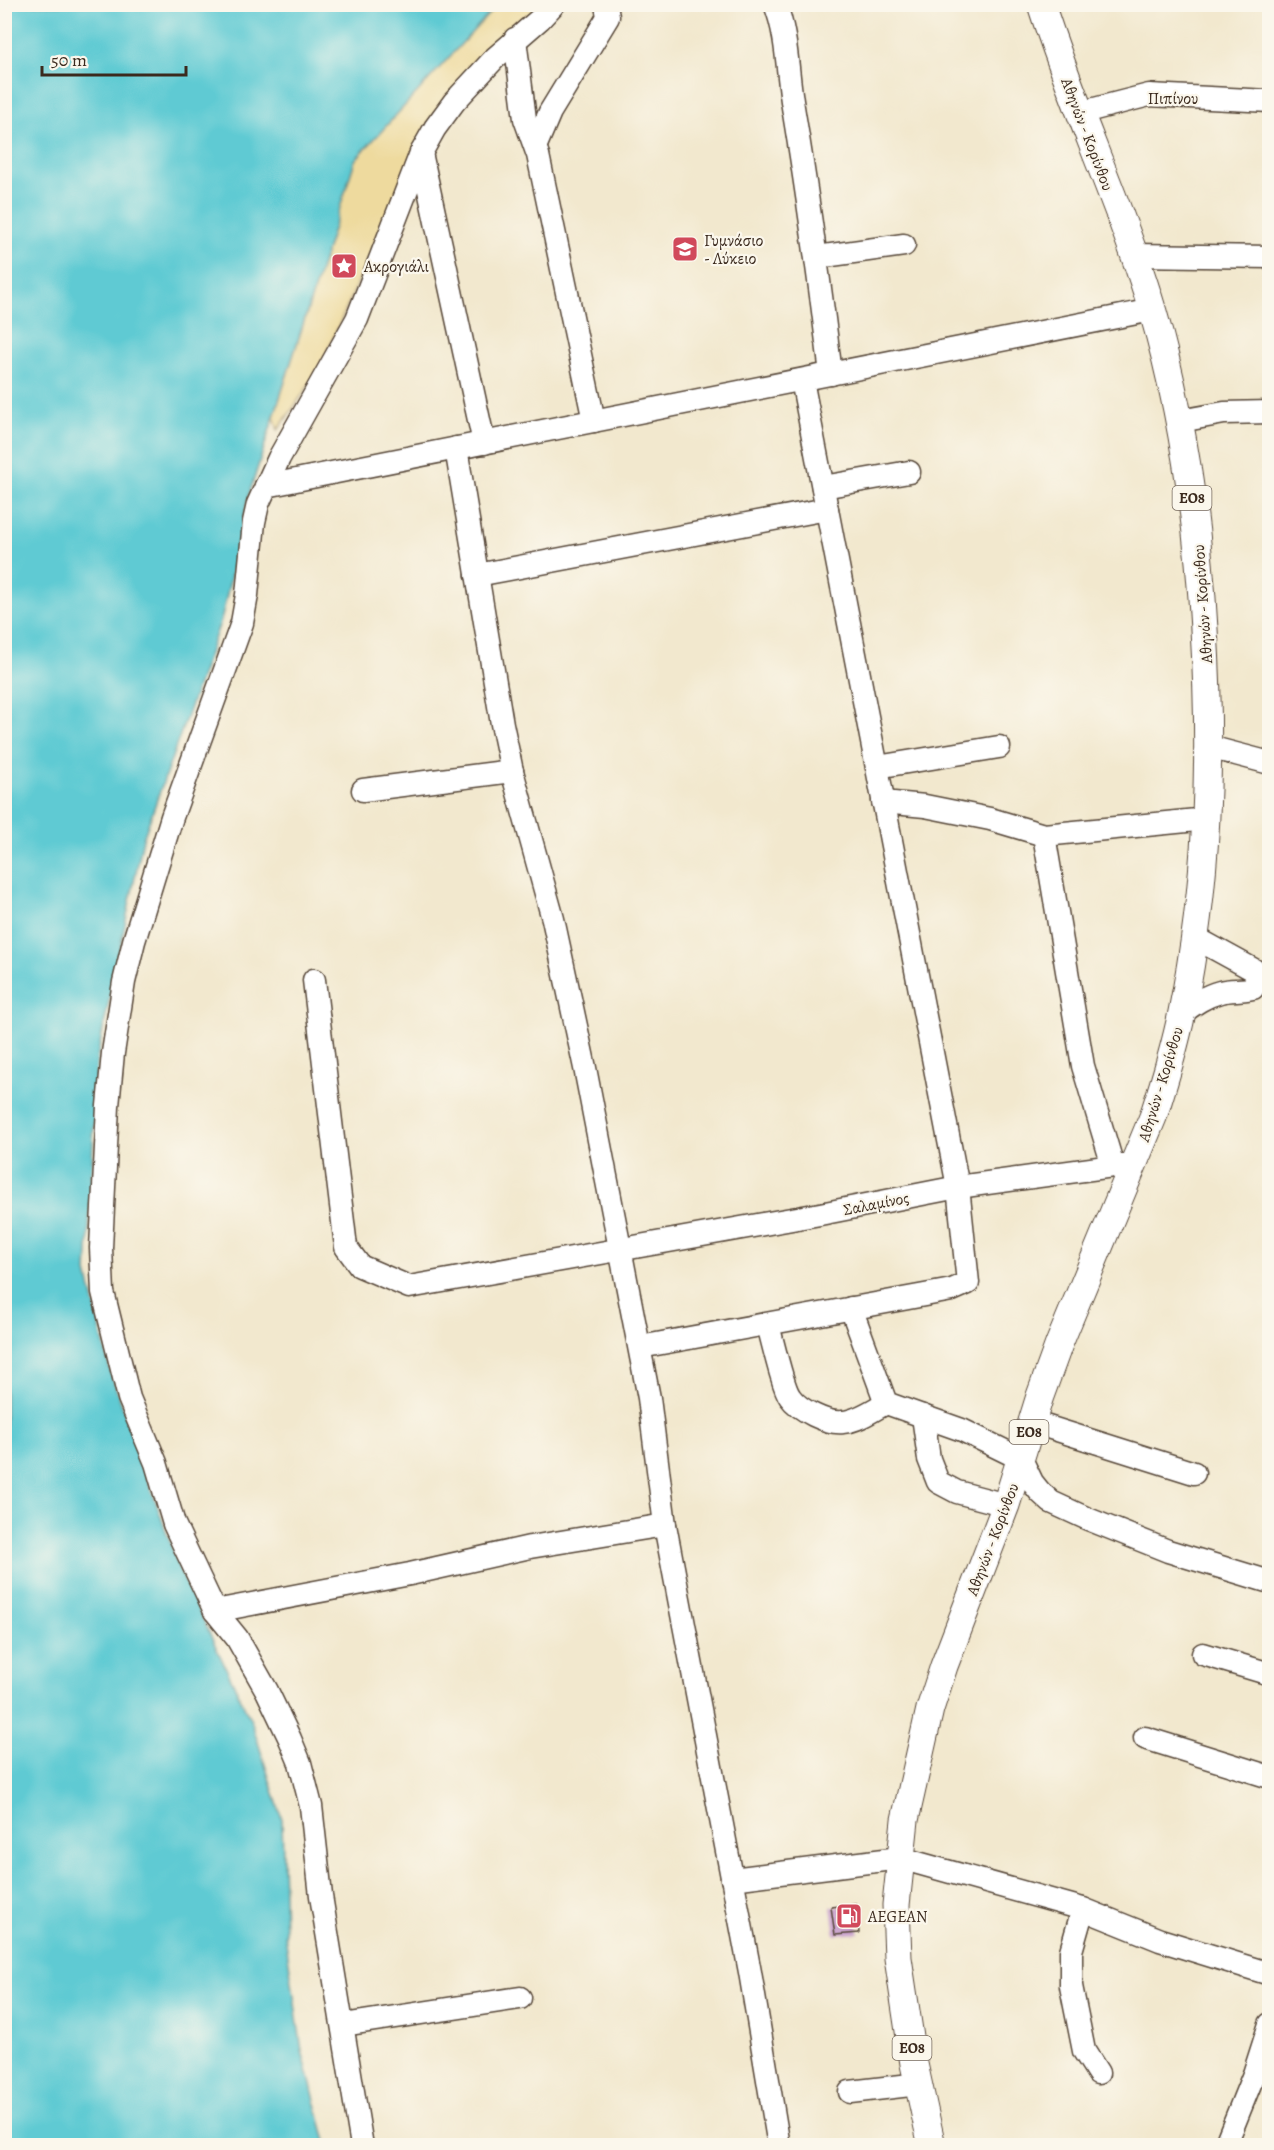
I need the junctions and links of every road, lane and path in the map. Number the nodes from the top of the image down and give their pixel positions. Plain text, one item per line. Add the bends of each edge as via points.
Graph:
1 (554, 4) edge
2 (606, 4) edge
3 (775, 4) edge
4 (1041, 4) edge
5 (515, 39) junction
6 (1269, 101) edge
7 (1079, 113) junction
8 (536, 145) junction
9 (421, 153) junction
10 (904, 245) dead end
11 (1134, 255) junction
12 (817, 257) junction
13 (1269, 257) edge
14 (1152, 310) junction
15 (831, 374) junction
16 (802, 380) junction
17 (1269, 412) edge
18 (594, 421) junction
19 (1180, 421) junction
20 (484, 443) junction
21 (456, 448) junction
22 (909, 472) dead end
23 (266, 486) junction
24 (823, 487) junction
25 (827, 509) junction
26 (477, 575) junction
27 (999, 747) dead end
28 (1209, 747) junction
29 (1269, 763) edge
30 (877, 767) junction
31 (512, 771) junction
32 (363, 790) dead end
33 (884, 802) junction
34 (1207, 819) junction
35 (1044, 835) junction
36 (1195, 933) junction
37 (314, 980) dead end
38 (1182, 1013) junction
39 (1124, 1166) junction
40 (958, 1187) junction
41 (620, 1249) junction
42 (851, 1308) junction
43 (768, 1325) junction
44 (640, 1347) junction
45 (886, 1403) junction
46 (923, 1416) junction
47 (1032, 1422) junction
48 (1022, 1459) junction
49 (1194, 1473) dead end
50 (1006, 1505) junction
51 (665, 1526) junction
52 (1269, 1582) edge
53 (215, 1611) junction
54 (1203, 1654) dead end
55 (1269, 1674) edge
56 (1145, 1738) dead end
57 (1269, 1776) edge
58 (900, 1858) junction
59 (732, 1879) junction
60 (1083, 1909) junction
61 (1269, 1974) edge
62 (520, 1998) dead end
63 (1269, 2024) edge
64 (343, 2025) junction
65 (1098, 2073) dead end
66 (919, 2084) junction
67 (850, 2092) dead end
68 (362, 2145) edge
69 (779, 2145) edge
70 (932, 2145) edge
71 (1225, 2145) edge

1 - 5 street
2 - 8 street via 608,17 550,112
3 - 12 street via 781,20
4 - 7 main road, Αθηνών - Κορίνθου / ΕΟ8
5 - 8 street via 525,119
5 - 9 street via 454,102
6 - 7 street, Πιπίνου via 1149,95
7 - 11 main road, Αθηνών - Κορίνθου / ΕΟ8
8 - 18 street
9 - 20 street
9 - 23 street via 357,319
10 - 12 street
11 - 13 street
11 - 14 main road, Αθηνών - Κορίνθου / ΕΟ8
12 - 15 street
14 - 15 street
14 - 19 main road, Αθηνών - Κορίνθου / ΕΟ8
15 - 16 street
16 - 18 street
16 - 24 street
17 - 19 street via 1224,413
18 - 20 street
19 - 28 main road, Αθηνών - Κορίνθου / ΕΟ8 via 1201,576
20 - 21 street
21 - 23 street
21 - 26 street
22 - 24 street
23 - 53 street via 254,522 242,623 172,818 124,982 113,1053 101,1237 103,1292 129,1398 156,1463 174,1524
24 - 25 street
25 - 26 street
25 - 30 street
26 - 31 street
27 - 30 street
28 - 29 street
28 - 34 main road, Αθηνών - Κορίνθου / ΕΟ8
30 - 33 street
31 - 32 street
31 - 41 street via 553,919
33 - 35 street via 990,819
33 - 40 street
34 - 35 street
34 - 36 main road, Αθηνών - Κορίνθου / ΕΟ8
35 - 39 street via 1083,1066
36 - 38 main road, Αθηνών - Κορίνθου / ΕΟ8
36 - 38 street via 1203,942 1254,970 1256,982 1253,988 1201,999
37 - 41 street, Σαλαμίνος via 346,1247 360,1266 409,1287
38 - 39 main road, Αθηνών - Κορίνθου / ΕΟ8 via 1156,1108
39 - 40 street, Σαλαμίνος
39 - 47 main road, Αθηνών - Κορίνθου / ΕΟ8
40 - 41 street, Σαλαμίνος
40 - 42 street via 968,1283 952,1290
41 - 44 street
42 - 43 street
42 - 45 street
43 - 44 street
43 - 45 street via 788,1396 803,1409 842,1423
44 - 51 street
45 - 46 street
46 - 48 street
46 - 50 street via 929,1459 938,1482 957,1492
47 - 48 main road, Αθηνών - Κορίνθου / ΕΟ8
47 - 49 street
48 - 50 main road, Αθηνών - Κορίνθου / ΕΟ8
48 - 52 street via 1032,1482 1052,1502 1168,1551
50 - 58 main road, Αθηνών - Κορίνθου / ΕΟ8 via 930,1709
51 - 53 street via 530,1547
51 - 59 street
53 - 64 street via 237,1638 300,1763 311,1806 321,1896
54 - 55 street
56 - 57 street
58 - 59 street
58 - 60 street
58 - 66 main road, Αθηνών - Κορίνθου / ΕΟ8 via 896,1905 898,1958
59 - 69 street
60 - 61 street via 1160,1940
60 - 65 street via 1071,1951 1071,1986 1084,2051
62 - 64 street
63 - 71 street
64 - 68 street
66 - 67 street
66 - 70 main road, Αθηνών - Κορίνθου / ΕΟ8

